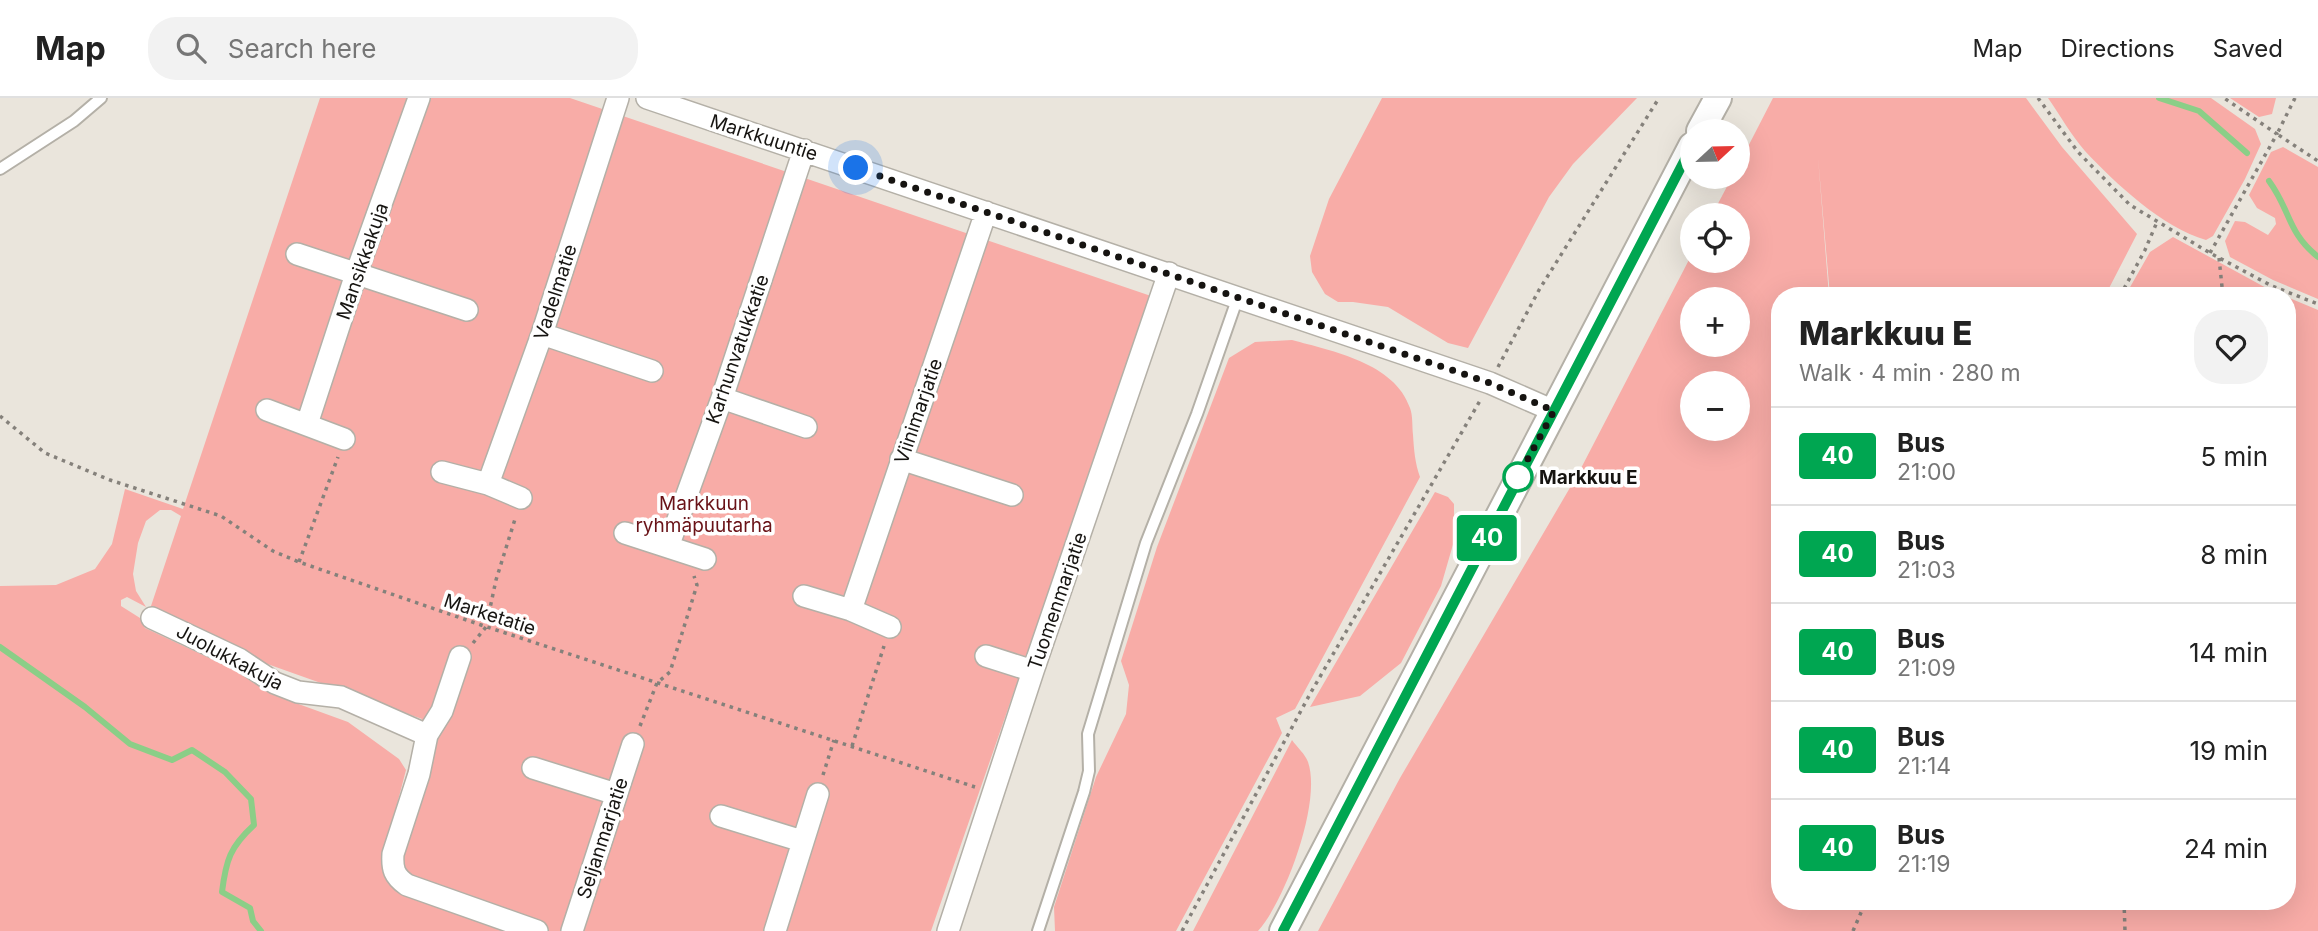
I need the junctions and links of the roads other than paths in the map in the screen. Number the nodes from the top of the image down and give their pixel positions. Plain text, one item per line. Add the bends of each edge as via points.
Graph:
1 (101, 98) edge
2 (419, 98) edge
3 (618, 98) edge
4 (647, 98) edge
5 (1718, 98) edge
6 (1707, 119) edge
7 (804, 150) junction
8 (0, 169) edge
9 (1680, 169) edge
10 (986, 212) junction
11 (297, 254) dead end
12 (1169, 273) junction
13 (356, 274) junction
14 (1238, 297) junction
15 (467, 310) dead end
16 (542, 334) junction
17 (652, 370) dead end
18 (722, 398) junction
19 (267, 410) dead end
20 (1554, 411) junction
21 (307, 425) junction
22 (807, 427) dead end
23 (344, 439) road end
24 (901, 459) junction
25 (442, 471) dead end
26 (488, 485) junction
27 (1012, 495) dead end
28 (521, 498) road end
29 (625, 533) dead end
30 (804, 596) dead end
31 (851, 610) junction
32 (152, 618) dead end
33 (890, 627) road end
34 (986, 656) dead end
35 (460, 657) dead end
36 (1033, 671) junction
37 (427, 735) junction
38 (633, 744) road end
39 (533, 768) dead end
40 (617, 794) junction
41 (818, 794) road end
42 (721, 816) dead end
43 (802, 841) junction
44 (537, 931) edge
45 (572, 931) edge
46 (775, 931) edge
47 (948, 931) edge
48 (1038, 931) edge
49 (1283, 931) edge

1 - 8 lane
2 - 13 street, Mansikkakuja
3 - 16 street, Vadelmatie
4 - 7 street, Markkuuntie
5 - 6 street
7 - 10 street, Markkuuntie
7 - 18 street, Karhunvatukkatie
9 - 20 street
10 - 12 street, Markkuuntie
10 - 24 street, Viinimarjatie
11 - 13 street
12 - 14 street, Markkuuntie
12 - 36 street, Tuomenmarjatie
13 - 15 street
13 - 21 street, Mansikkakuja
14 - 20 street, Markkuuntie via 1490,383
14 - 48 lane via 1146,543 1088,734 1089,771 1084,792
16 - 17 street
16 - 26 street, Vadelmatie
18 - 22 street
18 - 29 street, Karhunvatukkatie via 687,553
19 - 21 street
20 - 49 street
21 - 23 street
24 - 27 street
24 - 31 street, Viinimarjatie
25 - 26 street
26 - 28 street
30 - 31 street
31 - 33 street
32 - 37 street, Juolukkakuja via 239,659 275,683 298,692 341,697
34 - 36 street
35 - 37 street via 442,711
36 - 47 street, Tuomenmarjatie
37 - 44 street via 393,854 396,877 407,886
38 - 40 street, Seljanmarjatie
39 - 40 street
40 - 45 street, Seljanmarjatie
41 - 43 street
42 - 43 street
43 - 46 street

